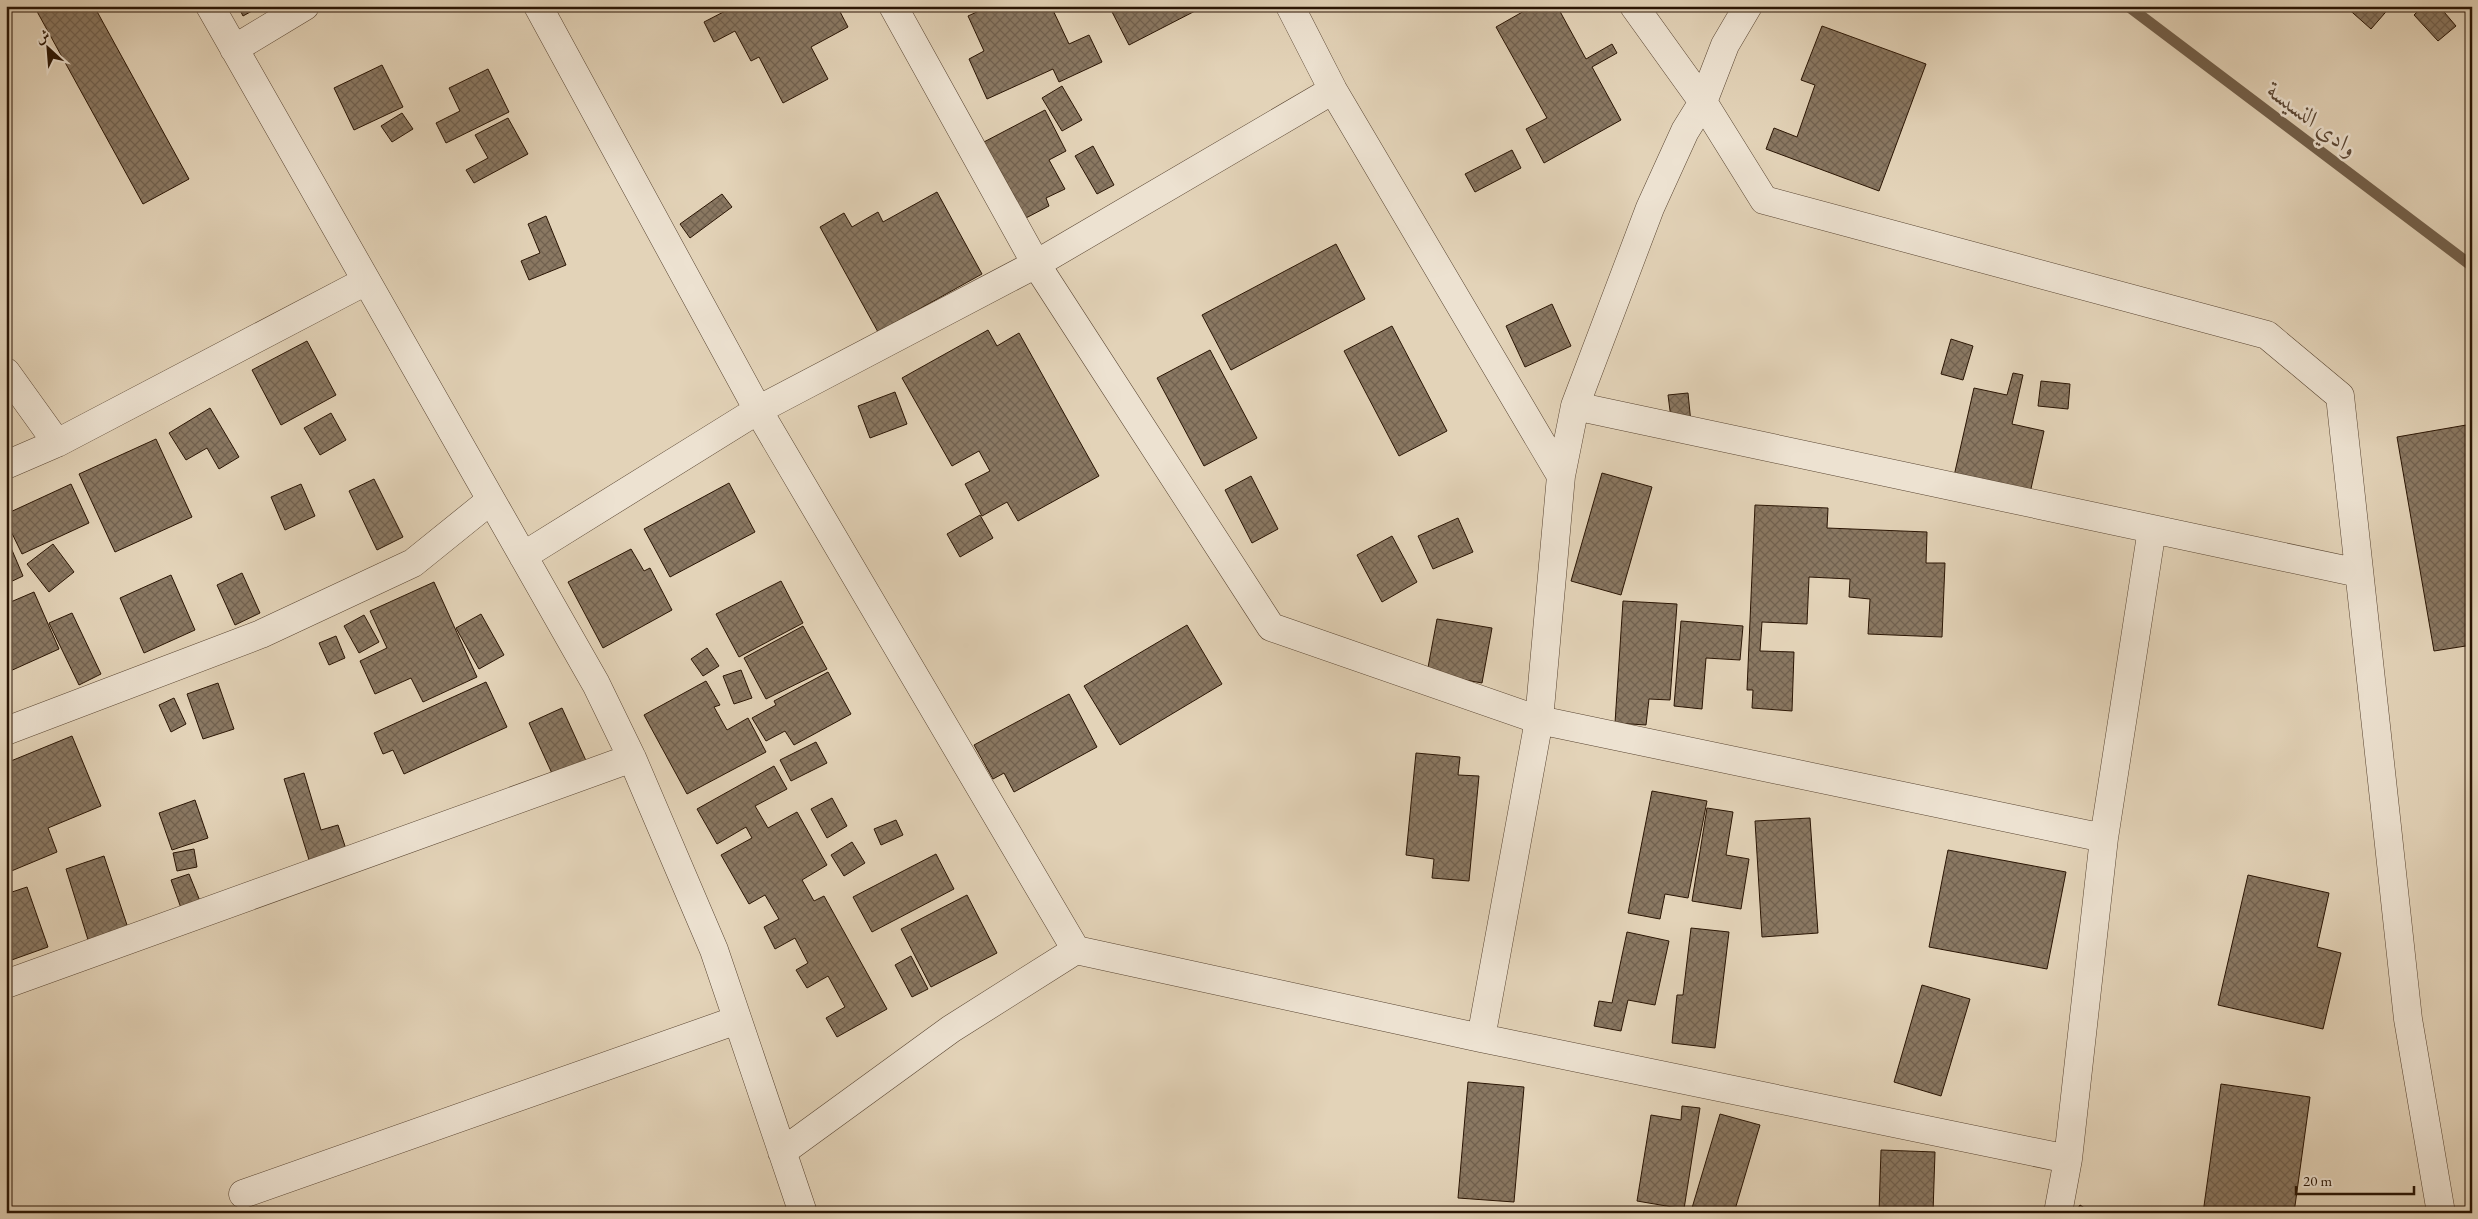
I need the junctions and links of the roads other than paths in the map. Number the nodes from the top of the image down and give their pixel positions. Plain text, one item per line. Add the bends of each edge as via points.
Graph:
1 (210, 6) edge
2 (305, 6) edge
3 (538, 6) edge
4 (894, 6) edge
5 (1290, 6) edge
6 (1634, 6) edge
7 (1748, 6) edge
8 (234, 49) junction
9 (1333, 90) junction
10 (1703, 102) junction
11 (1036, 264) junction
12 (366, 281) junction
13 (6, 372) edge
14 (1575, 406) junction
15 (758, 410) junction
16 (57, 443) junction
17 (6, 465) edge
18 (1561, 476) junction
19 (491, 500) junction
20 (2152, 529) junction
21 (523, 556) junction
22 (2359, 573) junction
23 (1539, 720) junction
24 (6, 731) edge
25 (632, 758) junction
26 (2104, 838) junction
27 (1076, 950) junction
28 (6, 984) edge
29 (737, 1020) junction
30 (1481, 1038) junction
31 (782, 1152) junction
32 (2068, 1159) junction
33 (243, 1194) dead end
34 (803, 1213) edge
35 (2058, 1213) edge
36 (2441, 1213) edge

1 - 8 street
2 - 8 street
3 - 15 street
4 - 11 street
5 - 9 street
6 - 10 street
7 - 10 street via 1724,45
8 - 12 street
9 - 11 street
9 - 18 street
10 - 14 street via 1685,131 1650,208
10 - 22 street via 1764,200 2267,336 2340,396
11 - 15 street
11 - 23 street via 1271,627
12 - 16 street
12 - 19 street
13 - 16 street
14 - 18 street
14 - 20 street
15 - 21 street
15 - 27 street
16 - 17 street
18 - 23 street
19 - 21 street
19 - 24 street via 413,563 261,634
20 - 22 street
20 - 26 street
21 - 25 street via 596,684
22 - 36 street via 2408,1019
23 - 26 street
23 - 30 street
25 - 28 street
25 - 29 street via 714,950
26 - 32 street
27 - 30 street
27 - 31 street via 951,1029
29 - 31 street
29 - 33 street
30 - 32 street
31 - 34 street
32 - 35 street

